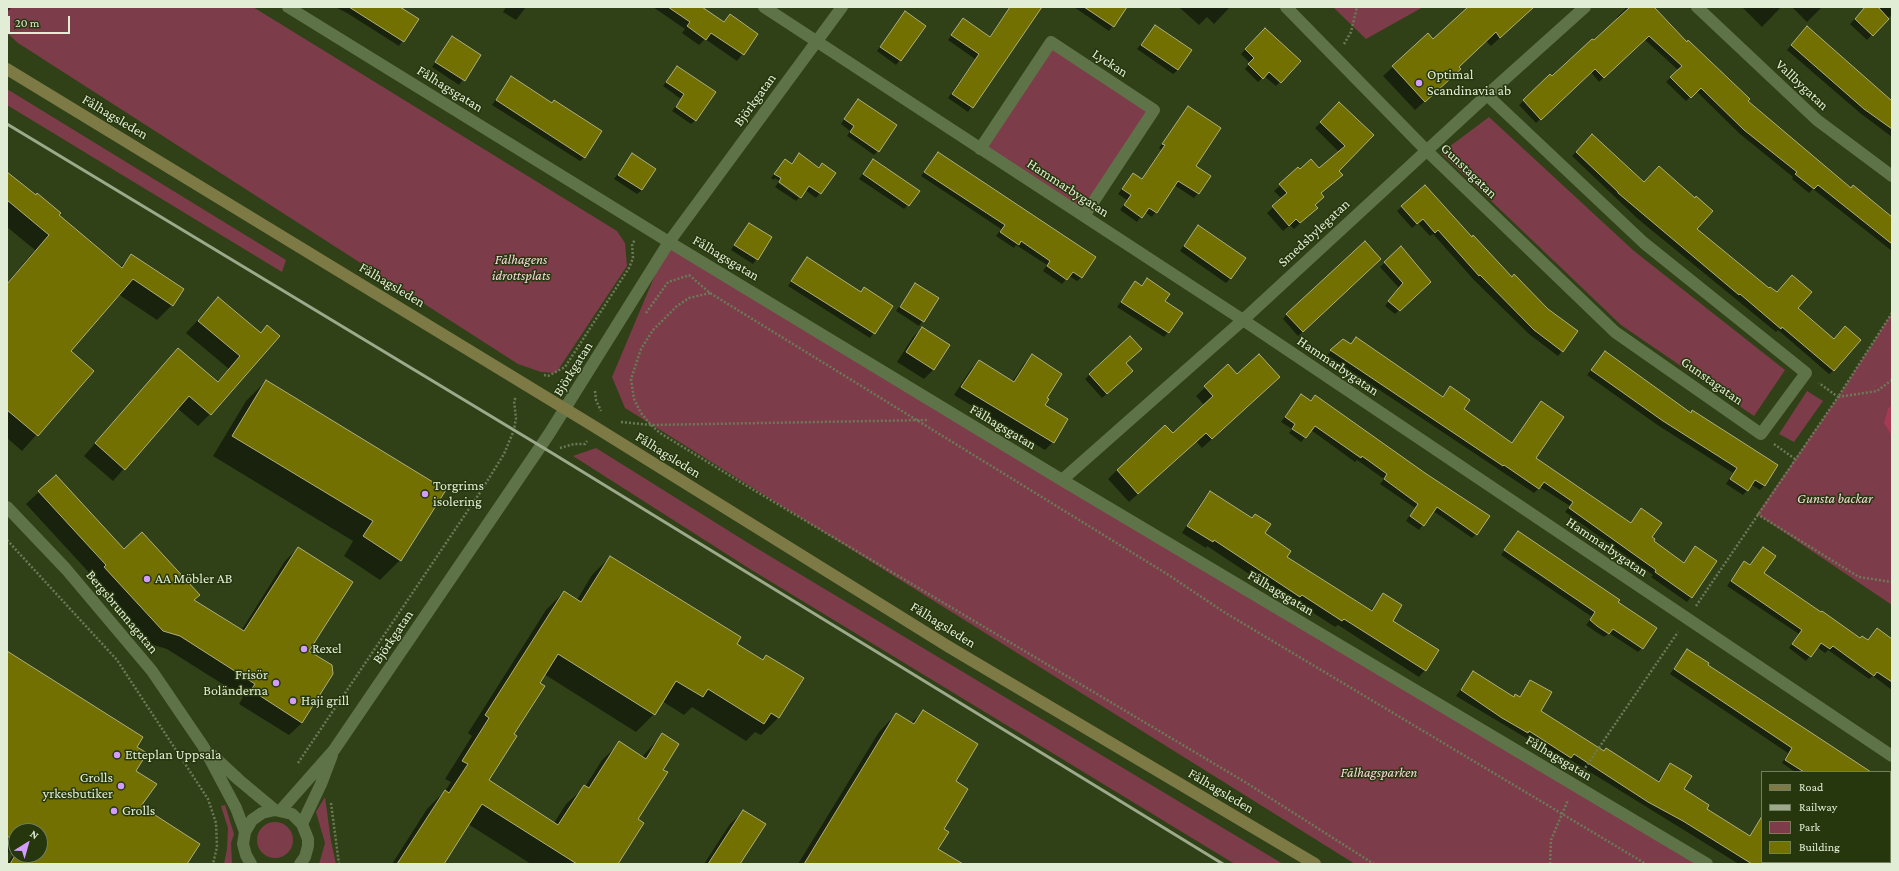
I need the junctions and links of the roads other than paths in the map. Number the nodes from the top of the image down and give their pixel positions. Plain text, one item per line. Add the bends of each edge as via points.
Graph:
1 (288, 7) edge
2 (764, 7) edge
3 (842, 7) edge
4 (1286, 7) edge
5 (1585, 7) edge
6 (1697, 7) edge
7 (816, 41) junction
8 (7, 69) edge
9 (1487, 94) junction
10 (980, 149) junction
11 (1426, 150) junction
12 (1892, 176) edge
13 (1084, 216) junction
14 (669, 242) junction
15 (1243, 320) junction
16 (565, 409) junction
17 (1062, 480) junction
18 (7, 506) edge
19 (203, 746) junction
20 (334, 750) junction
21 (1892, 756) edge
22 (278, 810) junction
23 (302, 824) junction
24 (245, 832) junction
25 (247, 861) edge
26 (304, 862) edge
27 (1315, 864) edge
28 (1707, 864) edge

1 - 14 street, Fålhagsgatan
2 - 7 street, Hammarbygatan
3 - 7 street, Björkgatan
4 - 11 street, Gunstagatan
5 - 9 street, Smedsbylegatan
6 - 12 street, Vallbygatan via 1817,120
7 - 10 street, Hammarbygatan
7 - 14 street, Björkgatan
8 - 16 main road, Fålhagsleden
9 - 11 street, Smedsbylegatan
9 - 11 street, Gunstagatan via 1644,243 1806,373 1761,434 1615,332
10 - 13 street, Hammarbygatan
10 - 13 street, Lyckan via 1050,42 1154,110
11 - 15 street, Smedsbylegatan
13 - 15 street, Hammarbygatan
14 - 16 street, Björkgatan
14 - 17 street, Fålhagsgatan
15 - 17 street, Smedsbylegatan
15 - 21 street, Hammarbygatan
16 - 20 street, Björkgatan
16 - 27 main road, Fålhagsleden via 949,647
17 - 28 street, Fålhagsgatan
18 - 19 street, Bergsbrunnagatan via 66,569 152,671
19 - 22 street, Bergsbrunnagatan via 239,780
19 - 24 street, Bergsbrunnagatan via 236,808
20 - 22 street, Björkgatan
20 - 23 street, Björkgatan
22 - 23 street, Bergsbrunnagatan via 292,814
22 - 24 street via 262,813 252,820
23 - 26 street via 308,839
24 - 25 street via 243,844

